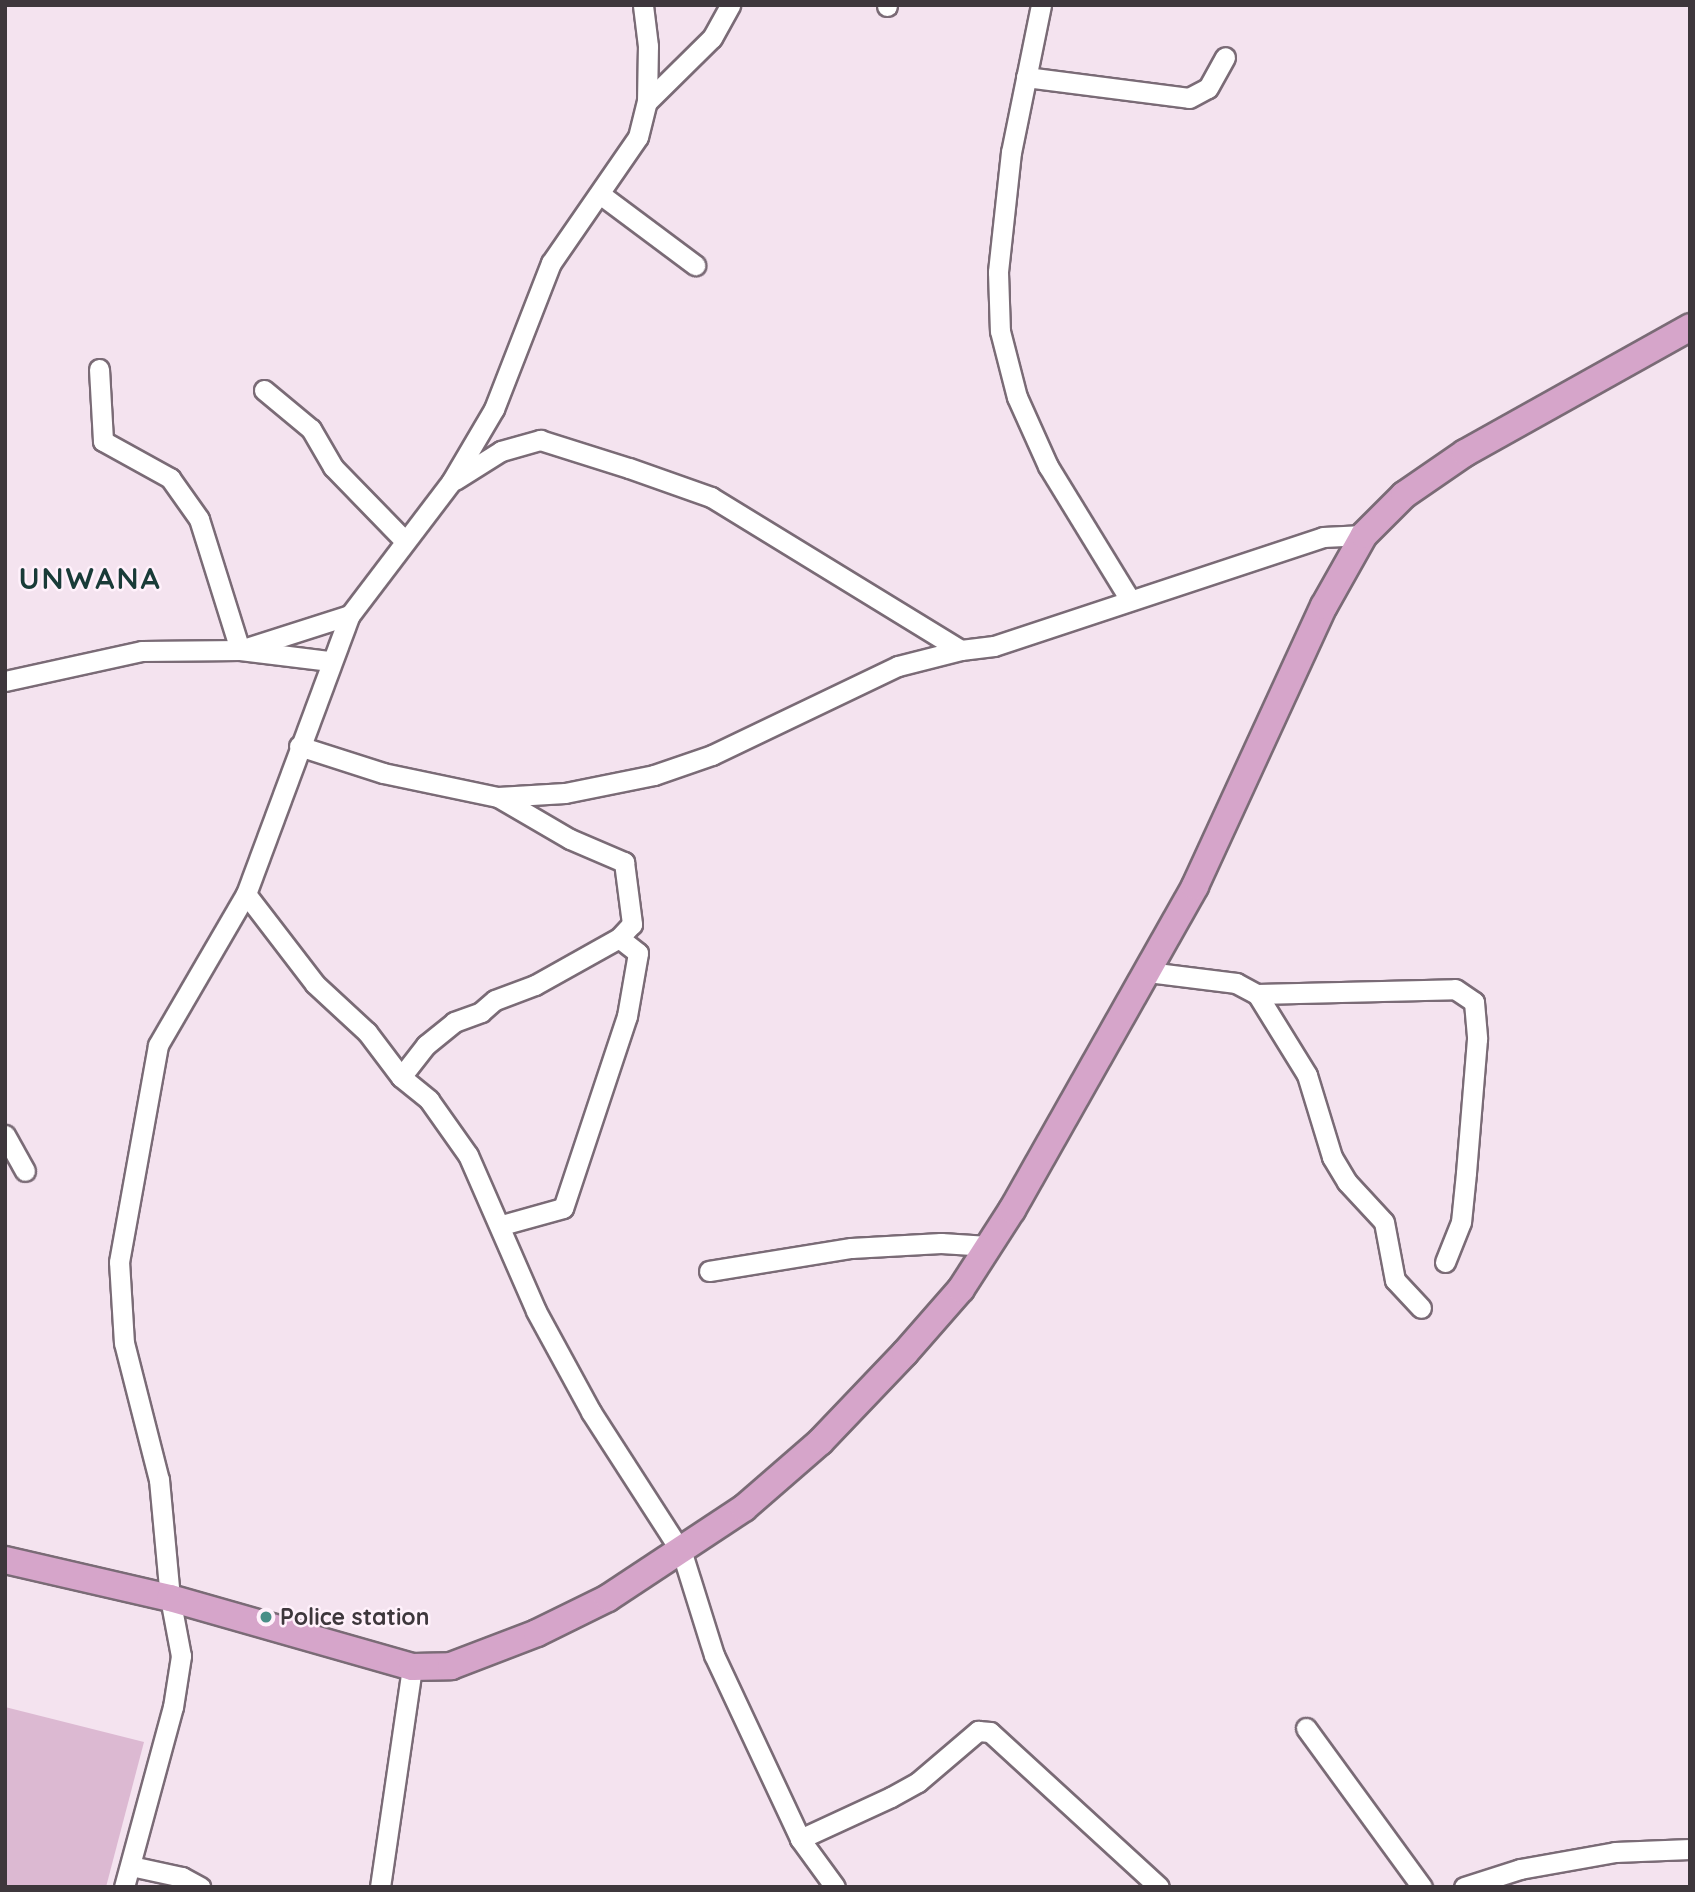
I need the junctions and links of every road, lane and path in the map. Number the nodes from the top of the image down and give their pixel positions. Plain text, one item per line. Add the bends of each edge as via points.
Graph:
1 (643, 5) edge
2 (730, 5) edge
3 (1041, 5) edge
4 (1225, 57) dead end
5 (1026, 77) junction
6 (647, 102) junction
7 (600, 194) junction
8 (695, 265) dead end
9 (1690, 327) edge
10 (99, 369) dead end
11 (264, 390) dead end
12 (451, 482) junction
13 (1364, 535) junction
14 (404, 540) junction
15 (1129, 598) junction
16 (350, 615) junction
17 (240, 650) junction
18 (961, 650) junction
19 (330, 661) junction
20 (5, 681) edge
21 (299, 746) junction
22 (498, 797) junction
23 (246, 894) junction
24 (619, 938) junction
25 (1148, 972) junction
26 (1257, 994) junction
27 (401, 1077) junction
28 (5, 1135) edge
29 (25, 1171) dead end
30 (502, 1225) junction
31 (988, 1246) junction
32 (1445, 1262) dead end
33 (709, 1271) dead end
34 (1421, 1308) dead end
35 (682, 1553) junction
36 (5, 1560) edge
37 (170, 1598) junction
38 (412, 1667) junction
39 (1306, 1728) dead end
40 (800, 1839) junction
41 (1690, 1849) edge
42 (131, 1866) junction
43 (124, 1887) edge
44 (200, 1887) edge
45 (380, 1887) edge
46 (835, 1887) edge
47 (1158, 1887) edge
48 (1422, 1887) edge
49 (1464, 1887) edge

1 - 6 street
2 - 6 street via 712,38
3 - 5 street
4 - 5 street via 1208,88 1189,98
5 - 15 street via 1011,152 998,272 1000,331 1017,397 1048,466
6 - 7 street via 638,137
7 - 8 street
7 - 12 street via 551,263 494,409
9 - 13 main road via 1465,453 1405,495
10 - 17 street via 103,442 170,478 199,519
11 - 14 street via 311,429 333,467
12 - 14 street
12 - 18 street via 501,451 540,440 629,468 711,497
13 - 15 street via 1322,537
13 - 25 main road via 1324,606 1195,886
14 - 16 street
15 - 18 street via 994,646
16 - 17 street
16 - 19 street
17 - 19 street
17 - 20 street via 142,651
18 - 22 street via 898,666 712,755 654,775 565,793
19 - 21 street
21 - 22 street via 383,773
21 - 23 street
22 - 24 street via 570,839 624,862 632,924
23 - 27 street via 315,984 367,1032
23 - 37 street via 158,1045 119,1262 124,1343 159,1480
24 - 27 street via 454,1022 426,1045
24 - 30 street via 638,953 635,978 563,1208
25 - 26 street via 1236,983
25 - 31 main road
26 - 32 street via 1455,989 1474,1002 1477,1039 1461,1222
26 - 34 street via 1307,1075 1332,1157 1347,1182 1384,1222 1395,1280
27 - 30 street via 429,1100 468,1155
28 - 29 street
30 - 35 street via 536,1311 591,1412
31 - 33 street via 941,1243 850,1248
31 - 35 main road via 945,1307 820,1442 744,1508
35 - 38 main road via 608,1598 537,1633 451,1666
35 - 40 street via 714,1655
36 - 37 main road
37 - 38 main road
37 - 42 street via 181,1656 173,1707
38 - 45 street
39 - 48 street
40 - 46 street
40 - 47 street via 918,1782 978,1731 990,1732
41 - 49 street via 1615,1852 1520,1869
42 - 43 street
42 - 44 street via 182,1877

